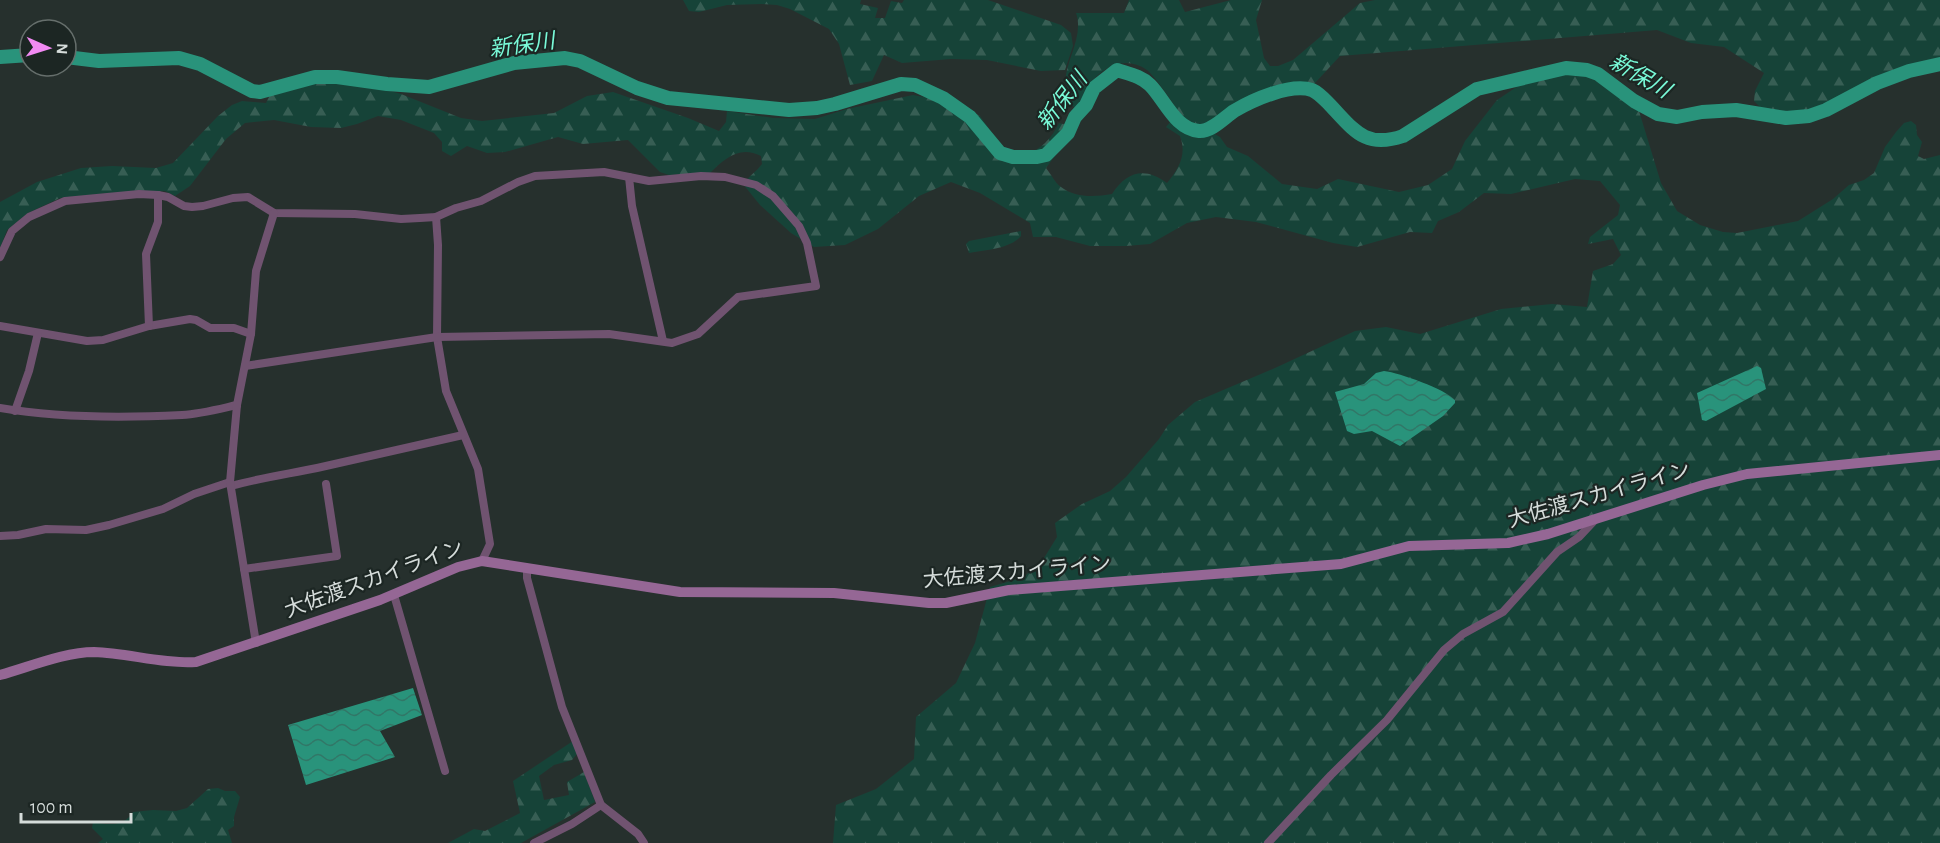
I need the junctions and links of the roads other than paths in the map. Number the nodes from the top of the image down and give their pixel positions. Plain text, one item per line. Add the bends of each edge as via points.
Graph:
1 (630, 177) junction
2 (158, 195) junction
3 (274, 213) junction
4 (436, 217) junction
5 (0, 257) edge
6 (0, 326) edge
7 (149, 326) junction
8 (38, 333) junction
9 (251, 334) junction
10 (437, 337) junction
11 (663, 341) junction
12 (245, 366) junction
13 (237, 405) junction
14 (0, 408) edge
15 (15, 411) junction
16 (463, 435) junction
17 (1940, 454) edge
18 (231, 484) junction
19 (326, 484) dead end
20 (1595, 520) junction
21 (0, 536) edge
22 (482, 561) junction
23 (527, 568) junction
24 (244, 569) junction
25 (394, 595) junction
26 (256, 642) junction
27 (0, 675) edge
28 (445, 771) dead end
29 (601, 805) junction
30 (534, 843) edge
31 (644, 843) edge
32 (1268, 843) edge

1 - 4 street via 598,172 535,176
1 - 11 street via 632,206
1 - 11 street via 725,177 756,185 773,196 799,226 807,243 816,286 738,297 698,334 672,343
2 - 3 street via 192,207 248,197
2 - 5 street via 65,201 29,217 12,231
2 - 7 street via 158,222 146,255
3 - 4 street
3 - 9 street via 256,271
4 - 10 street
6 - 8 street
7 - 8 street via 103,340
7 - 9 street via 190,319 210,328 234,328
8 - 15 street
9 - 12 street
10 - 11 street via 609,334
10 - 12 street
10 - 16 street via 446,391
12 - 13 street
13 - 15 street via 184,415 62,416
13 - 18 street
14 - 15 street
16 - 18 street
16 - 22 street via 478,469 487,523 490,544
17 - 20 street, 大佐渡スカイライン via 1747,474
18 - 21 street via 109,525
18 - 24 street
19 - 24 street via 337,556
20 - 23 street, 大佐渡スカイライン via 1508,543 1409,546 1341,564 1009,590 946,603 834,593 680,592
20 - 32 street via 1580,537 1557,552 1503,612 1463,634 1444,650 1387,720
22 - 23 street, 大佐渡スカイライン
22 - 25 street, 大佐渡スカイライン via 458,567
23 - 29 street via 562,707
24 - 26 street
25 - 26 street, 大佐渡スカイライン
25 - 28 street
26 - 27 street, 大佐渡スカイライン via 196,662 84,652
29 - 30 street
29 - 31 street

